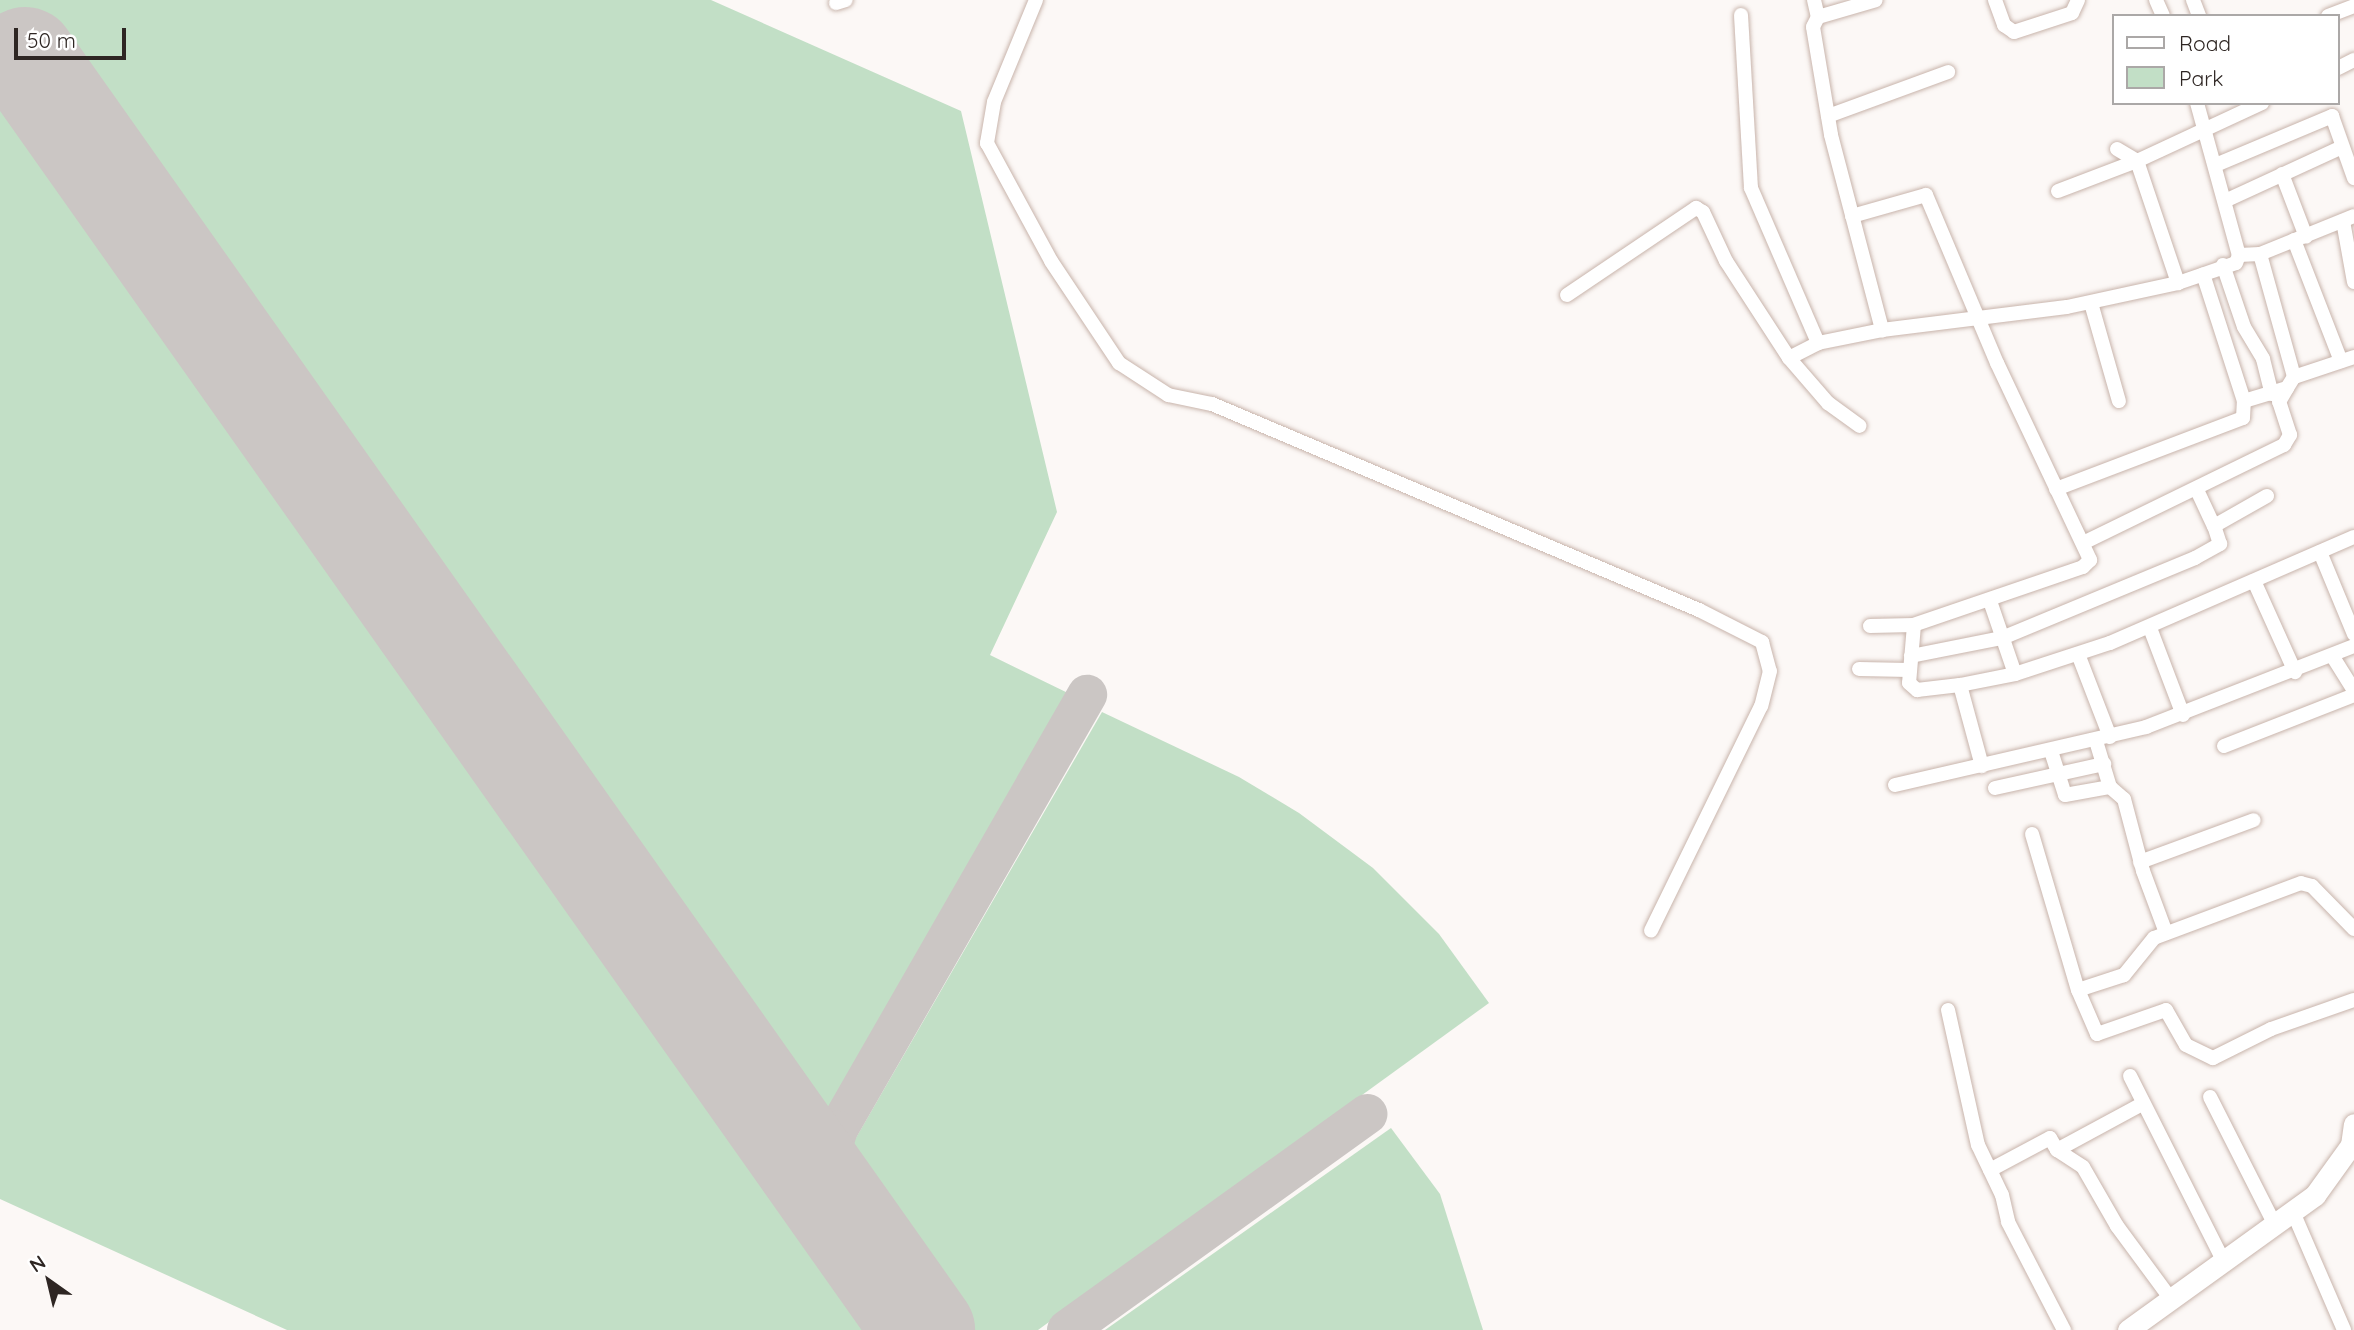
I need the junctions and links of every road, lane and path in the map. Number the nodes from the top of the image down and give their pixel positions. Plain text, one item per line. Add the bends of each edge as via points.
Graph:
1 (1036, 0) edge
2 (1814, 0) edge
3 (1876, 0) edge
4 (1995, 0) edge
5 (2078, 0) edge
6 (2354, 6) edge
7 (2333, 14) edge
8 (1741, 15) dead end
9 (1818, 17) junction
10 (1948, 72) dead end
11 (2198, 105) edge
12 (2258, 105) edge
13 (1828, 116) junction
14 (2206, 128) junction
15 (2342, 147) junction
16 (2117, 149) dead end
17 (2137, 161) junction
18 (2218, 164) junction
19 (2282, 174) junction
20 (2354, 177) edge
21 (2058, 191) dead end
22 (2227, 200) junction
23 (1852, 216) junction
24 (2349, 218) edge
25 (2300, 238) junction
26 (2260, 254) junction
27 (2239, 255) junction
28 (2222, 265) junction
29 (2203, 274) junction
30 (2354, 282) edge
31 (2178, 283) junction
32 (1567, 295) dead end
33 (2091, 303) junction
34 (1980, 317) junction
35 (1882, 330) junction
36 (1818, 343) junction
37 (1790, 358) junction
38 (2347, 359) edge
39 (2290, 383) junction
40 (2272, 394) junction
41 (2119, 401) dead end
42 (2244, 401) junction
43 (1860, 426) dead end
44 (2056, 489) junction
45 (2197, 490) junction
46 (2267, 496) dead end
47 (2214, 526) junction
48 (2354, 537) edge
49 (2083, 543) junction
50 (2320, 552) junction
51 (2254, 581) junction
52 (1990, 601) junction
53 (1914, 625) junction
54 (1870, 626) dead end
55 (2150, 628) junction
56 (2354, 634) edge
57 (2002, 638) junction
58 (2354, 646) edge
59 (2078, 654) junction
60 (2333, 657) junction
61 (1910, 663) junction
62 (1859, 669) dead end
63 (2295, 672) junction
64 (2015, 674) junction
65 (1960, 685) junction
66 (2354, 693) edge
67 (2183, 715) junction
68 (2103, 739) junction
69 (2224, 746) dead end
70 (2051, 751) junction
71 (2104, 764) junction
72 (1982, 766) junction
73 (2058, 775) junction
74 (1895, 785) dead end
75 (2110, 787) junction
76 (1995, 788) dead end
77 (2254, 820) dead end
78 (2032, 834) dead end
79 (2140, 862) junction
80 (2354, 929) edge
81 (1651, 931) dead end
82 (2166, 933) junction
83 (2078, 990) junction
84 (2354, 1000) edge
85 (1948, 1010) dead end
86 (2130, 1076) dead end
87 (2210, 1097) dead end
88 (2142, 1104) junction
89 (2353, 1138) edge
90 (2057, 1150) junction
91 (1990, 1170) junction
92 (2293, 1212) junction
93 (2275, 1225) junction
94 (2223, 1261) junction
95 (2170, 1298) junction
96 (2064, 1330) edge
97 (2128, 1330) edge
98 (2344, 1330) edge

1 - 81 street via 994,102 987,143 1101,340 1119,363 1168,395 1212,404 1263,425 1699,610 1762,642 1770,671 1761,706
2 - 9 street
3 - 9 street
4 - 5 street via 2004,25 2014,32 2072,13
6 - 7 street
8 - 36 street via 1751,188
9 - 13 street via 1813,27
10 - 13 street
11 - 14 street
12 - 14 street
13 - 23 street
14 - 17 street
14 - 18 street
15 - 18 street via 2332,116
15 - 19 street
15 - 20 street
16 - 17 street
17 - 21 street
17 - 31 street
18 - 22 street
19 - 22 street
19 - 25 street
22 - 27 street
23 - 34 street via 1926,195
23 - 35 street
24 - 25 street
24 - 30 street
25 - 26 street
25 - 38 street
26 - 27 street
26 - 39 street
27 - 28 street via 2236,263
28 - 29 street
28 - 40 street via 2244,327 2263,359
29 - 31 street
29 - 42 street
31 - 33 street
32 - 37 street via 1690,209 1701,209 1726,261
33 - 34 street
33 - 41 street
34 - 35 street
34 - 44 street
35 - 36 street
36 - 37 street
37 - 43 street via 1828,402
38 - 39 street
39 - 40 street
39 - 45 street via 2279,402 2288,441
40 - 42 street
42 - 44 street via 2246,414 2237,422 2162,446
44 - 49 street
45 - 47 street
45 - 49 street
46 - 47 street
47 - 57 street via 2221,540 2215,548
48 - 50 street
49 - 52 street via 2088,564
50 - 51 street
50 - 56 street
51 - 55 street
51 - 63 street
52 - 53 street
52 - 57 street
53 - 54 street
53 - 61 street
55 - 59 street
55 - 67 street
57 - 61 street
57 - 64 street
58 - 60 street
59 - 64 street
59 - 68 street
60 - 63 street
60 - 66 street
61 - 62 street
61 - 65 street via 1909,683 1917,690
63 - 67 street
64 - 65 street
65 - 72 street
66 - 69 street
67 - 68 street
68 - 70 street
68 - 71 street
70 - 72 street
70 - 73 street
71 - 73 street
71 - 75 street
72 - 74 street
73 - 75 street via 2065,795
73 - 76 street
75 - 79 street via 2124,799
77 - 79 street
78 - 83 street
79 - 82 street
80 - 82 street via 2308,883
82 - 83 street via 2145,947 2124,975
83 - 84 street via 2097,1034 2166,1010 2186,1045 2213,1058 2271,1028
85 - 91 street via 1978,1145
86 - 88 street
87 - 93 street
88 - 90 street
88 - 94 street
89 - 92 street via 2330,1178
90 - 91 street via 2050,1138
90 - 95 street via 2083,1167 2117,1226
91 - 96 street via 2008,1222
92 - 93 street
92 - 98 street
93 - 94 street
94 - 95 street
95 - 97 street

